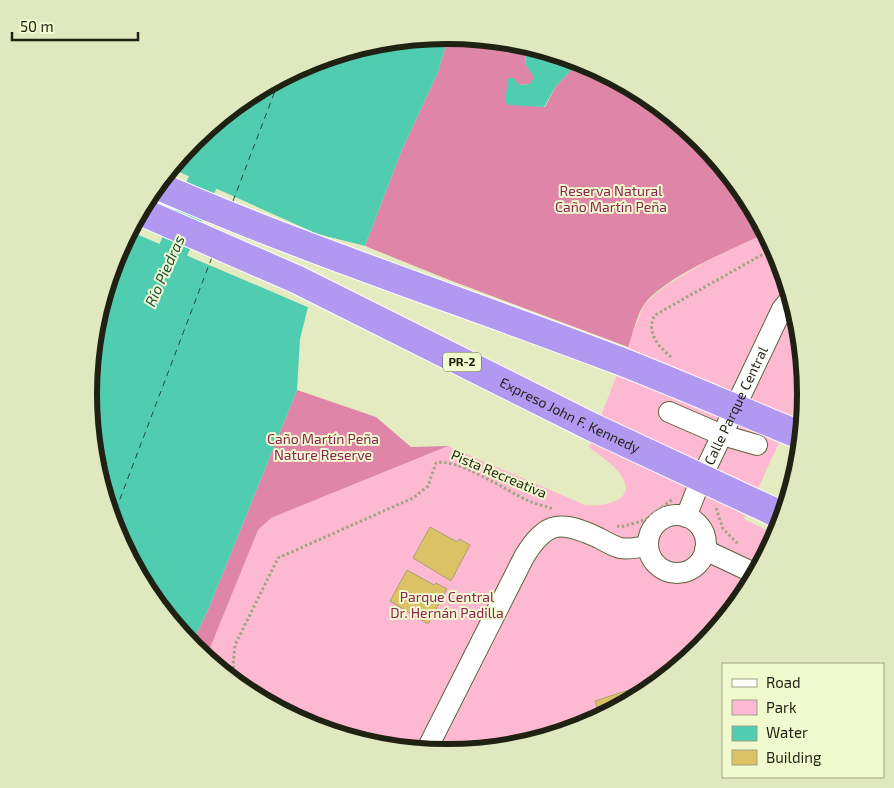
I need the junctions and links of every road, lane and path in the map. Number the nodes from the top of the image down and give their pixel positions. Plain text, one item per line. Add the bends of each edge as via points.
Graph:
1 (164, 188) edge
2 (147, 214) edge
3 (767, 252) edge
4 (786, 305) edge
5 (674, 360) dead end
6 (669, 412) dead end
7 (795, 433) edge
8 (722, 435) junction
9 (757, 445) dead end
10 (675, 498) dead end
11 (554, 510) dead end
12 (777, 513) edge
13 (686, 517) junction
14 (614, 526) dead end
15 (648, 546) junction
16 (705, 550) junction
17 (749, 571) edge
18 (234, 672) edge
19 (430, 744) edge

1 - 7 highway, bridge via 313,249 621,362
2 - 12 highway, Expreso John F. Kennedy / PR-2, bridge via 298,280 592,427
3 - 5 path via 655,315 652,328 655,340
4 - 8 lane, Calle Parque Central
6 - 8 lane
8 - 9 lane
8 - 13 lane, Calle Parque Central
10 - 14 path via 645,520
11 - 18 path, Pista Recreativa via 528,501 456,465 436,464 428,486 414,498 278,558 234,645
13 - 15 lane via 672,516 657,522
13 - 16 lane via 700,528 706,543
15 - 16 lane via 654,562 668,572 680,573 692,569
15 - 19 lane via 618,548 573,526 555,528 538,537 524,557
16 - 17 lane

